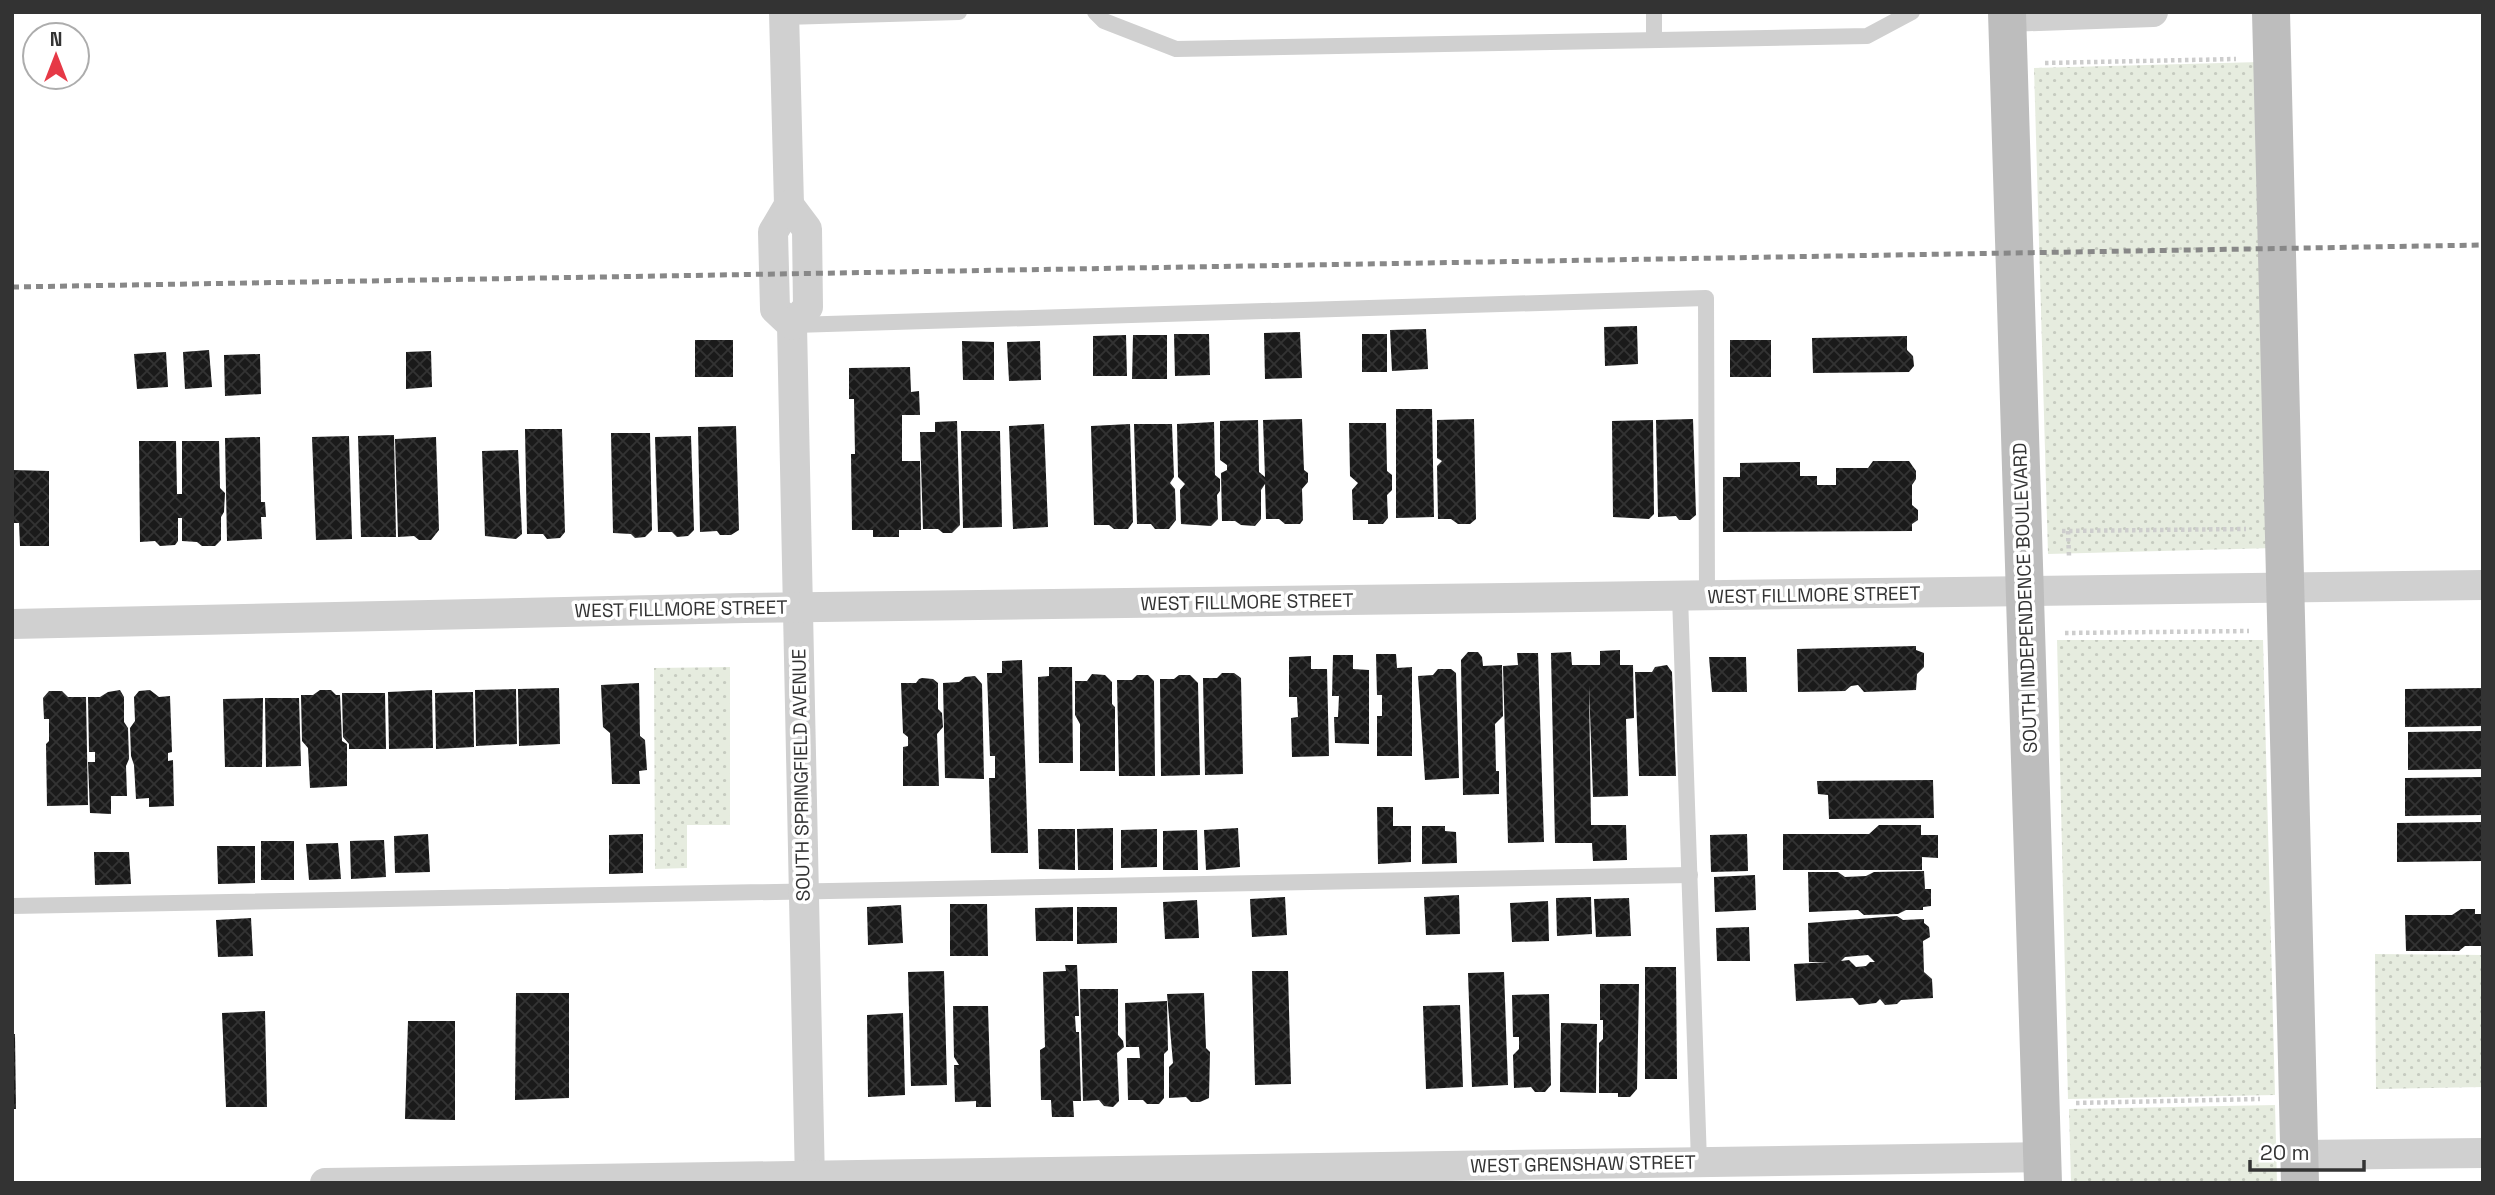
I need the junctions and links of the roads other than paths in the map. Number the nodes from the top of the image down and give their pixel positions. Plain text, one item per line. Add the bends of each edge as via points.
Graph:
1 (959, 12) edge
2 (1095, 12) edge
3 (1654, 12) edge
4 (1912, 12) edge
5 (2152, 12) edge
6 (2271, 12) edge
7 (784, 15) edge
8 (2007, 15) edge
9 (1654, 40) junction
10 (792, 325) junction
11 (2483, 585) edge
12 (2284, 587) junction
13 (2025, 592) junction
14 (1693, 596) junction
15 (798, 607) junction
16 (12, 624) edge
17 (1690, 875) junction
18 (804, 891) junction
19 (12, 906) edge
20 (2483, 1153) edge
21 (1719, 1169) edge
22 (2299, 1169) edge
23 (2043, 1170) edge
24 (810, 1179) edge
25 (325, 1183) edge

1 - 7 lane
2 - 9 lane via 1104,21 1176,50
3 - 9 lane
4 - 9 lane via 1867,36
5 - 8 street
6 - 12 street
7 - 10 street via 789,205 773,232 775,309
8 - 13 street, SOUTH INDEPENDENCE BOULEVARD
10 - 14 lane via 1706,298
10 - 15 street, SOUTH SPRINGFIELD AVENUE
11 - 12 street, WEST FILLMORE STREET
12 - 13 street, WEST FILLMORE STREET
12 - 22 street
13 - 14 street, WEST FILLMORE STREET
13 - 23 street, SOUTH INDEPENDENCE BOULEVARD
14 - 15 street, WEST FILLMORE STREET
14 - 17 lane
15 - 16 street, WEST FILLMORE STREET
15 - 18 street, SOUTH SPRINGFIELD AVENUE
17 - 18 lane
17 - 21 lane
18 - 19 lane
18 - 24 street, SOUTH SPRINGFIELD AVENUE
20 - 22 street
21 - 23 street, WEST GRENSHAW STREET
21 - 24 street, WEST GRENSHAW STREET
24 - 25 street, WEST GRENSHAW STREET

